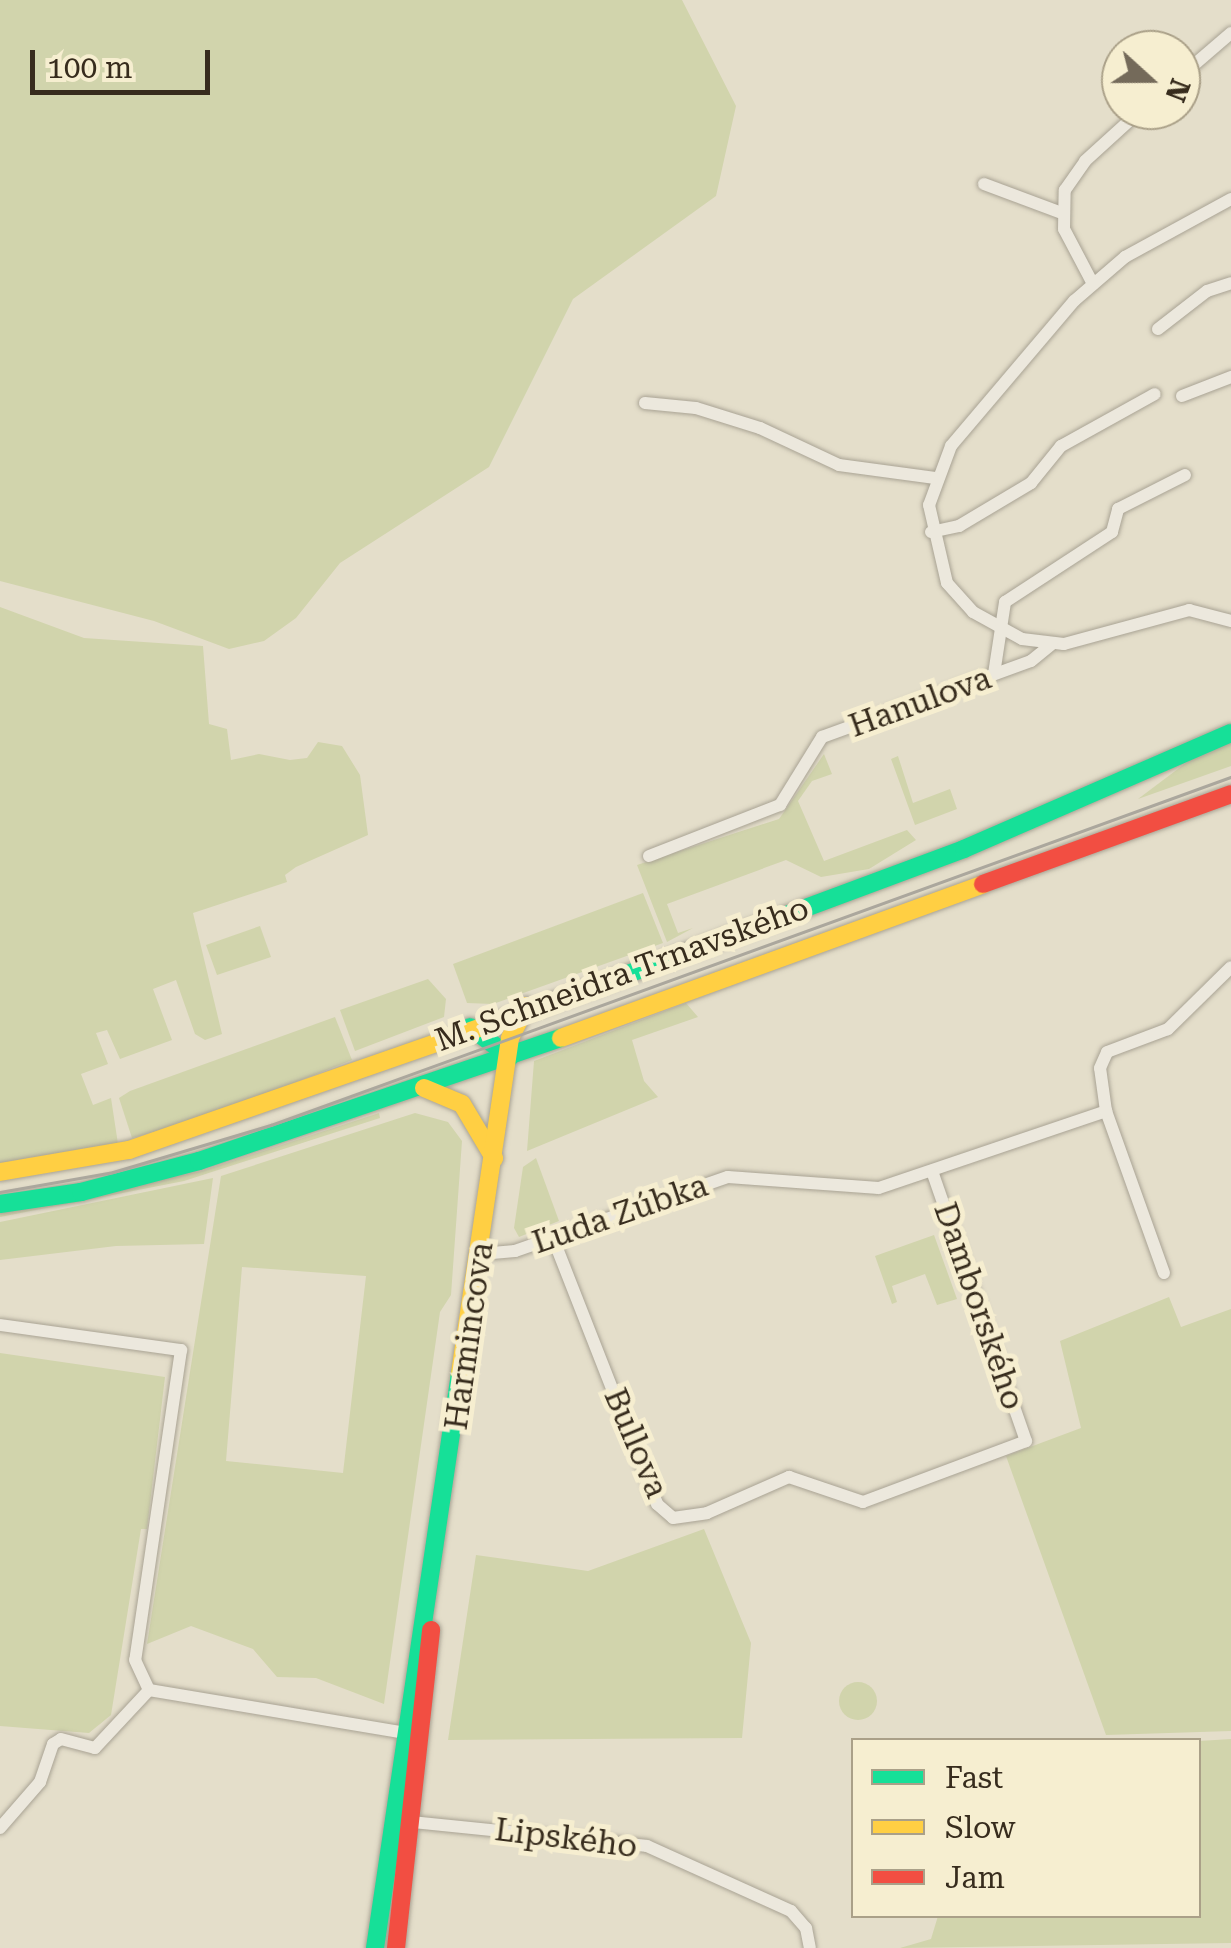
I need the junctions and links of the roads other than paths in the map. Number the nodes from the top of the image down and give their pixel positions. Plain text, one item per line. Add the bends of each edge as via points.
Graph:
1 (1231, 33) edge
2 (1201, 59) edge
3 (1120, 130) edge
4 (984, 184) dead end
5 (1231, 199) edge
6 (1062, 213) junction
7 (1231, 283) edge
8 (1093, 284) junction
9 (1158, 329) dead end
10 (1231, 377) edge
11 (1155, 394) dead end
12 (1182, 396) dead end
13 (646, 403) dead end
14 (1186, 475) dead end
15 (934, 478) junction
16 (932, 532) junction
17 (1231, 621) edge
18 (1000, 627) junction
19 (1051, 645) junction
20 (994, 674) junction
21 (1231, 732) edge
22 (1231, 794) edge
23 (649, 856) dead end
24 (1231, 968) edge
25 (526, 1006) junction
26 (470, 1028) junction
27 (510, 1057) junction
28 (424, 1088) junction
29 (1106, 1112) junction
30 (494, 1158) junction
31 (0, 1172) edge
32 (932, 1172) junction
33 (0, 1204) edge
34 (554, 1238) junction
35 (481, 1254) junction
36 (1164, 1273) dead end
37 (0, 1325) edge
38 (1026, 1441) joint
39 (150, 1690) junction
40 (415, 1735) junction
41 (412, 1822) junction
42 (0, 1828) edge
43 (810, 1944) edge
44 (375, 1948) edge
45 (396, 1948) edge

1 - 2 street
3 - 6 street via 1070,178
4 - 6 street
5 - 8 street, Hanulova via 1125,257
6 - 8 street via 1070,248
7 - 9 street via 1207,292
8 - 15 street, Hanulova via 1008,374
10 - 12 street
11 - 16 street via 1062,446 1032,483 959,526
13 - 15 street via 696,408 760,428 850,468
14 - 18 street via 1118,509 1112,532 1002,604
15 - 16 street, Hanulova
16 - 18 street, Hanulova via 947,583 965,605
17 - 19 street, Hanulova via 1189,610
18 - 19 street, Hanulova
18 - 20 street via 1003,646
19 - 20 street, Hanulova via 1032,661
20 - 23 street, Hanulova via 822,738 780,805
21 - 25 main road, M. Schneidra Trnavského via 964,849
22 - 27 main road, M. Schneidra Trnavského
24 - 29 street via 1168,1029 1107,1052 1098,1083
25 - 26 main road, M. Schneidra Trnavského
25 - 27 main road, Harmincova via 510,1038
26 - 27 main road
26 - 31 main road, M. Schneidra Trnavského via 193,1132
27 - 28 main road, M. Schneidra Trnavského
27 - 30 main road, Harmincova
28 - 30 main road via 462,1104
28 - 33 main road, M. Schneidra Trnavského via 180,1166
29 - 32 street, Ľuda Zúbka
29 - 36 street
30 - 35 main road, Harmincova
32 - 34 street, Ľuda Zúbka via 879,1188 728,1177
32 - 38 street, Damborského
34 - 35 street, Ľuda Zúbka
34 - 38 street, Bullova via 657,1504 672,1518 707,1514 789,1477 863,1502
35 - 40 main road, Harmincova
37 - 39 street via 181,1350 134,1660
39 - 40 street
39 - 42 street via 96,1748 61,1739 54,1744 40,1782
40 - 41 main road, Harmincova
40 - 44 main road, Harmincova
41 - 43 street, Lipského via 647,1846 791,1911
41 - 45 main road, Harmincova

